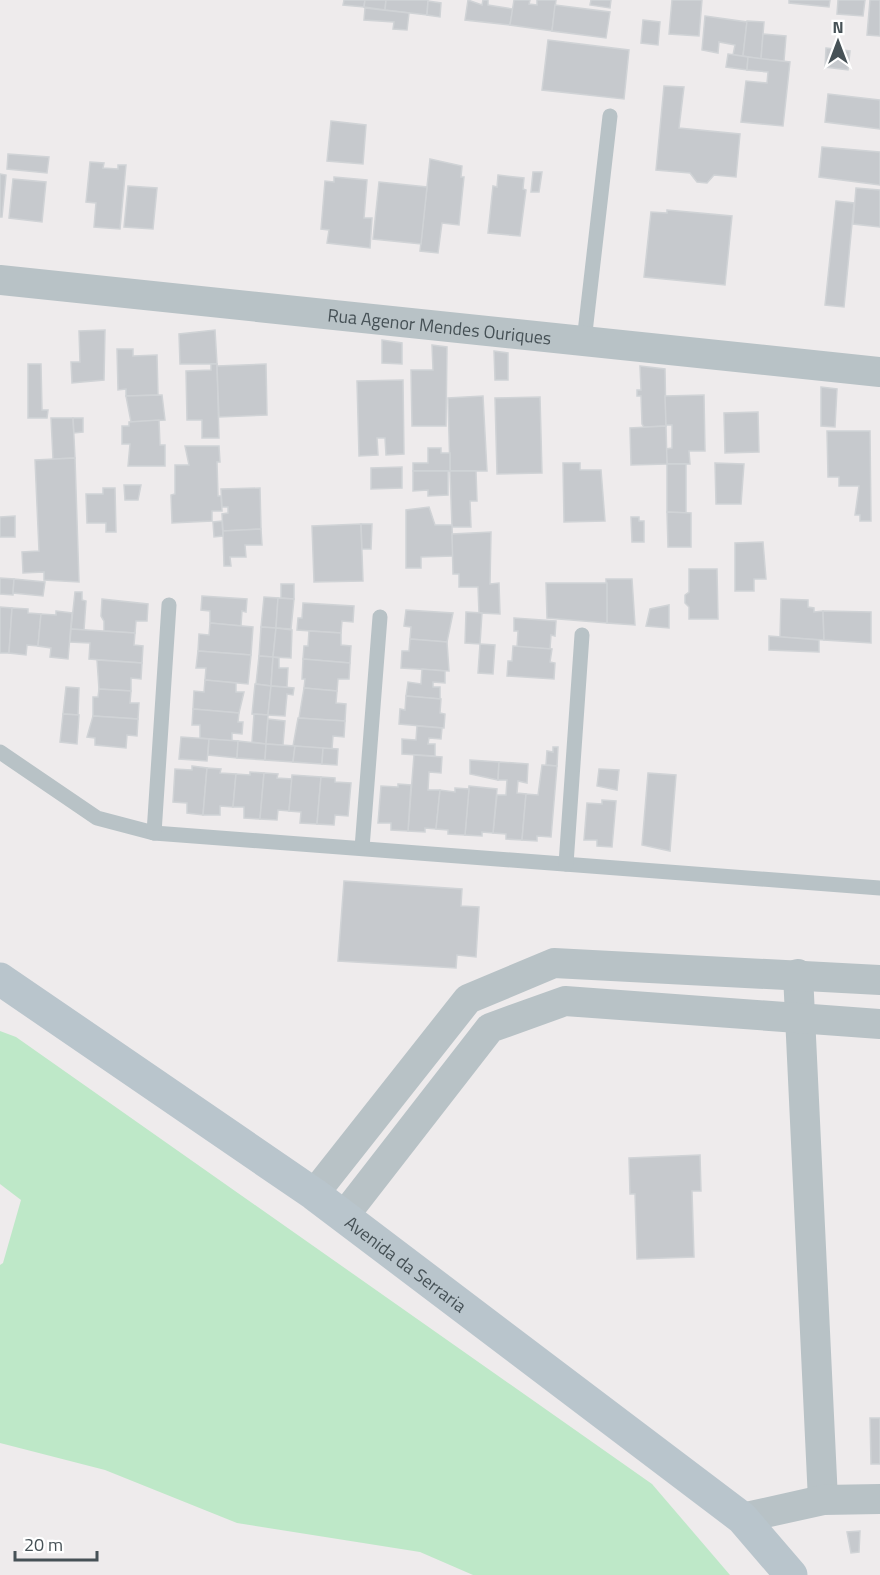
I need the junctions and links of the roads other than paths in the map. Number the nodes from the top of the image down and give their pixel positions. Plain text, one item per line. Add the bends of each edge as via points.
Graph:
1 (610, 116) dead end
2 (0, 280) edge
3 (584, 341) junction
4 (880, 372) edge
5 (169, 605) dead end
6 (380, 617) dead end
7 (582, 635) dead end
8 (0, 752) edge
9 (154, 833) junction
10 (362, 848) junction
11 (566, 864) junction
12 (880, 888) edge
13 (798, 974) junction
14 (0, 980) edge
15 (880, 980) edge
16 (800, 1018) junction
17 (880, 1024) edge
18 (314, 1194) junction
19 (344, 1216) junction
20 (880, 1499) edge
21 (823, 1500) junction
22 (742, 1518) junction
23 (791, 1575) edge

1 - 3 lane
2 - 3 street, Rua Agenor Mendes Ouriques
3 - 4 street, Rua Agenor Mendes Ouriques
5 - 9 lane
6 - 10 lane
7 - 11 lane
8 - 9 lane via 97,818
9 - 10 lane
10 - 11 lane
11 - 12 lane
13 - 15 street
13 - 16 street
13 - 18 street via 554,963 468,999
14 - 18 main road, Avenida da Serraria
16 - 17 street
16 - 19 street via 565,1001 490,1028
16 - 21 street
18 - 19 main road, Avenida da Serraria
19 - 22 main road, Avenida da Serraria
20 - 21 street
21 - 22 street
22 - 23 main road, Avenida da Serraria

